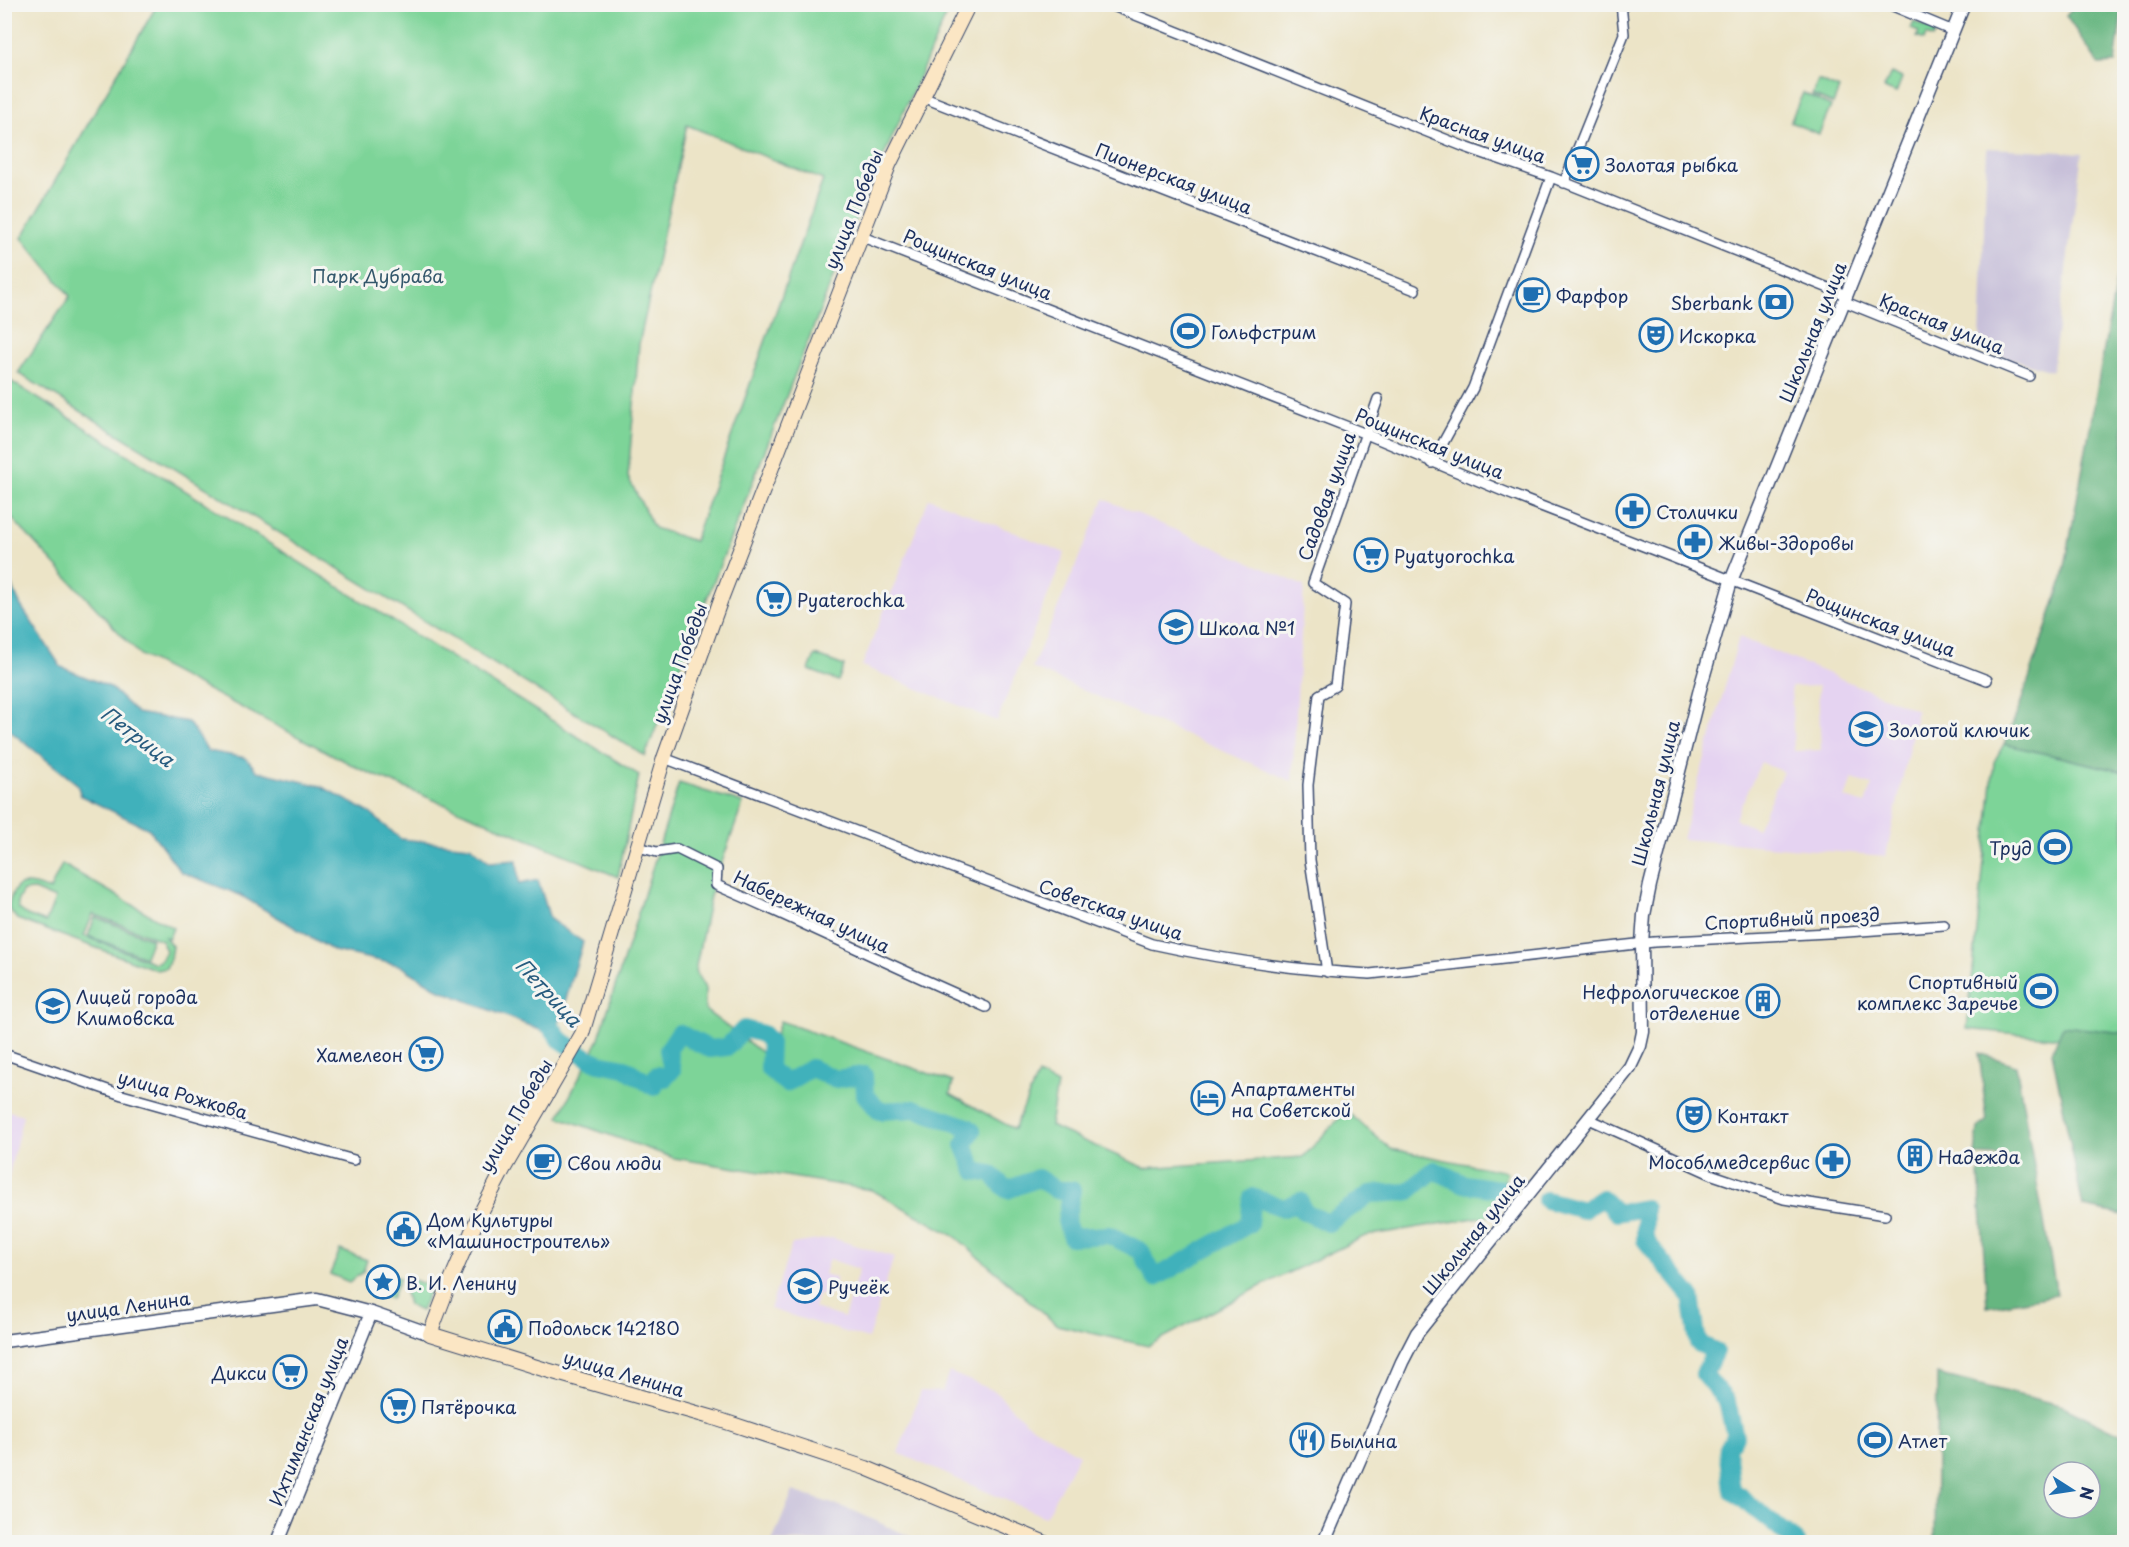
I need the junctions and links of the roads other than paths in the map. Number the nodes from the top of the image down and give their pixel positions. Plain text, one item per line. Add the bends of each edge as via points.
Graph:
1 (969, 4) edge
2 (1108, 4) edge
3 (1621, 4) edge
4 (1888, 4) edge
5 (1964, 4) edge
6 (1953, 31) junction
7 (922, 97) junction
8 (1551, 177) junction
9 (1564, 183) junction
10 (860, 236) junction
11 (1415, 290) dead end
12 (1844, 298) junction
13 (2029, 376) dead end
14 (1378, 399) dead end
15 (1366, 434) junction
16 (1432, 463) junction
17 (1731, 581) junction
18 (1987, 680) dead end
19 (664, 758) junction
20 (638, 847) junction
21 (1944, 925) dead end
22 (1642, 943) junction
23 (1327, 972) junction
24 (986, 1007) dead end
25 (4, 1054) edge
26 (1588, 1119) junction
27 (354, 1160) dead end
28 (1885, 1215) dead end
29 (371, 1313) junction
30 (430, 1334) junction
31 (4, 1341) edge
32 (278, 1542) edge
33 (1042, 1542) edge
34 (1324, 1542) edge

1 - 7 main road, улица Победы
2 - 8 street, Красная улица via 1465,147
3 - 9 street via 1624,34
4 - 6 street
5 - 6 street, Школьная улица
6 - 12 street, Школьная улица
7 - 10 main road, улица Победы
7 - 11 street, Пионерская улица
8 - 9 street, Красная улица
8 - 16 street via 1473,388
9 - 12 street, Красная улица
10 - 15 street, Рощинская улица
10 - 19 main road, улица Победы
12 - 13 street, Красная улица
12 - 17 street, Школьная улица
14 - 15 street, Садовая улица
15 - 16 street, Рощинская улица
15 - 23 street, Садовая улица via 1312,583 1345,604 1335,686 1319,696 1308,785 1310,860
16 - 17 street, Рощинская улица
17 - 18 street, Рощинская улица
17 - 22 street, Школьная улица via 1650,885
19 - 20 main road, улица Победы
19 - 23 street, Советская улица via 1152,944
20 - 24 street, Набережная улица via 657,852 677,849 717,869 716,885
20 - 30 main road, улица Победы via 582,1034 476,1222
21 - 22 street, Спортивный проезд
22 - 23 street, Советская улица via 1370,974
22 - 26 street, Школьная улица via 1640,1046 1630,1067
25 - 27 street, улица Рожкова via 122,1095
26 - 28 street via 1713,1175 1784,1199
26 - 34 street, Школьная улица via 1417,1333
29 - 30 street, улица Ленина
29 - 31 street, улица Ленина via 317,1299
29 - 32 street, Ихтиманская улица
30 - 33 main road, улица Ленина via 714,1418 866,1468

